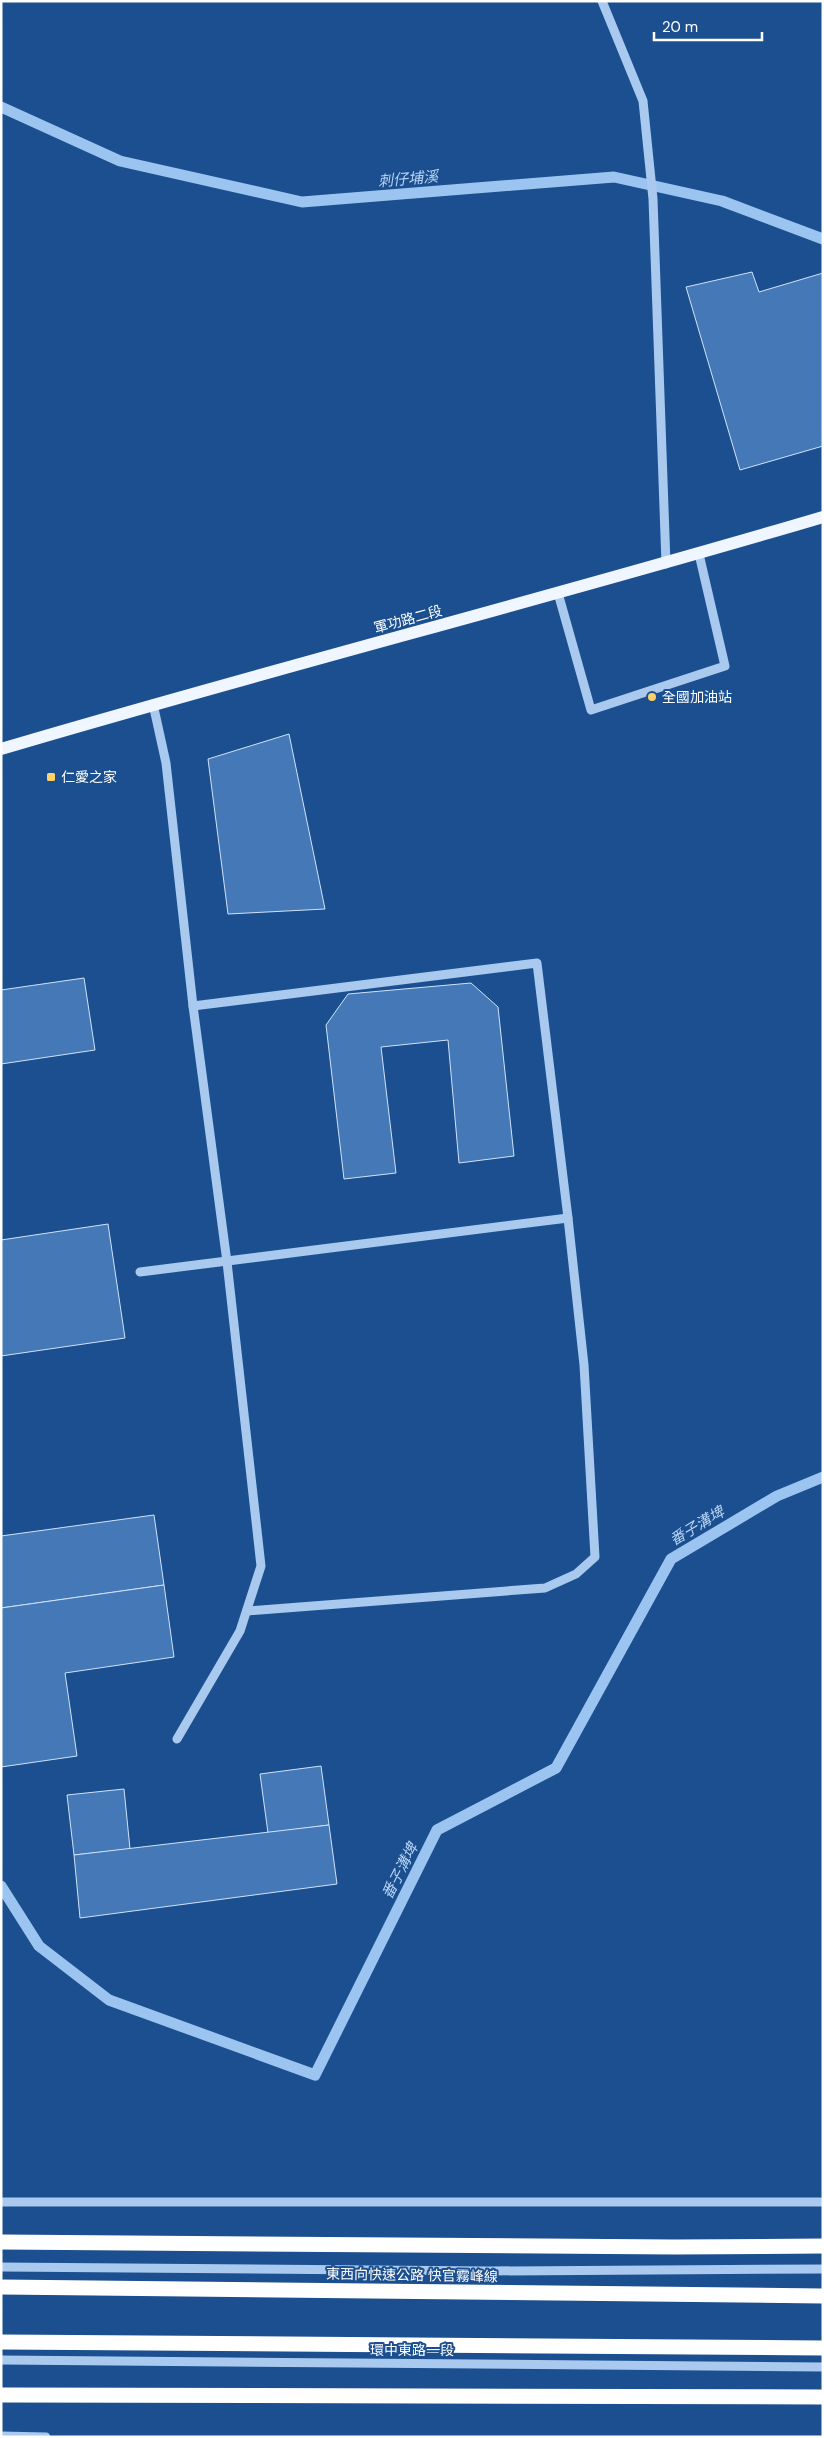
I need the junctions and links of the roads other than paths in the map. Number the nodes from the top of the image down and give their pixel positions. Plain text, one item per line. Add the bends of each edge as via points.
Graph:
1 (602, 1) edge
2 (823, 516) edge
3 (699, 554) junction
4 (666, 564) junction
5 (558, 593) junction
6 (153, 704) junction
7 (1, 749) edge
8 (193, 1006) junction
9 (568, 1218) junction
10 (227, 1262) junction
11 (140, 1272) dead end
12 (247, 1611) junction
13 (177, 1739) dead end
14 (1, 2202) edge
15 (823, 2202) edge
16 (1, 2242) edge
17 (823, 2246) edge
18 (1, 2267) edge
19 (823, 2269) edge
20 (1, 2287) edge
21 (823, 2296) edge
22 (1, 2342) edge
23 (823, 2348) edge
24 (1, 2360) edge
25 (823, 2366) edge
26 (1, 2395) edge
27 (823, 2396) edge
28 (1, 2436) edge
29 (46, 2437) edge

1 - 4 street via 643,101 653,198
2 - 3 main road, 軍功路二段
3 - 4 main road, 軍功路二段
3 - 5 street via 725,666 591,710
4 - 5 main road, 軍功路二段
5 - 6 main road, 軍功路二段
6 - 7 main road, 軍功路二段
6 - 8 street via 166,763
8 - 9 street via 537,963
8 - 10 street
9 - 10 street
9 - 12 street via 584,1365 595,1557 576,1574 545,1588
10 - 11 street
10 - 12 street via 261,1566
12 - 13 street via 240,1631
14 - 15 street
16 - 17 highway
18 - 19 street via 489,2271
20 - 21 highway, 東西向快速公路 快官霧峰線
22 - 23 highway
24 - 25 street, 環中東路一段
26 - 27 highway
28 - 29 street

